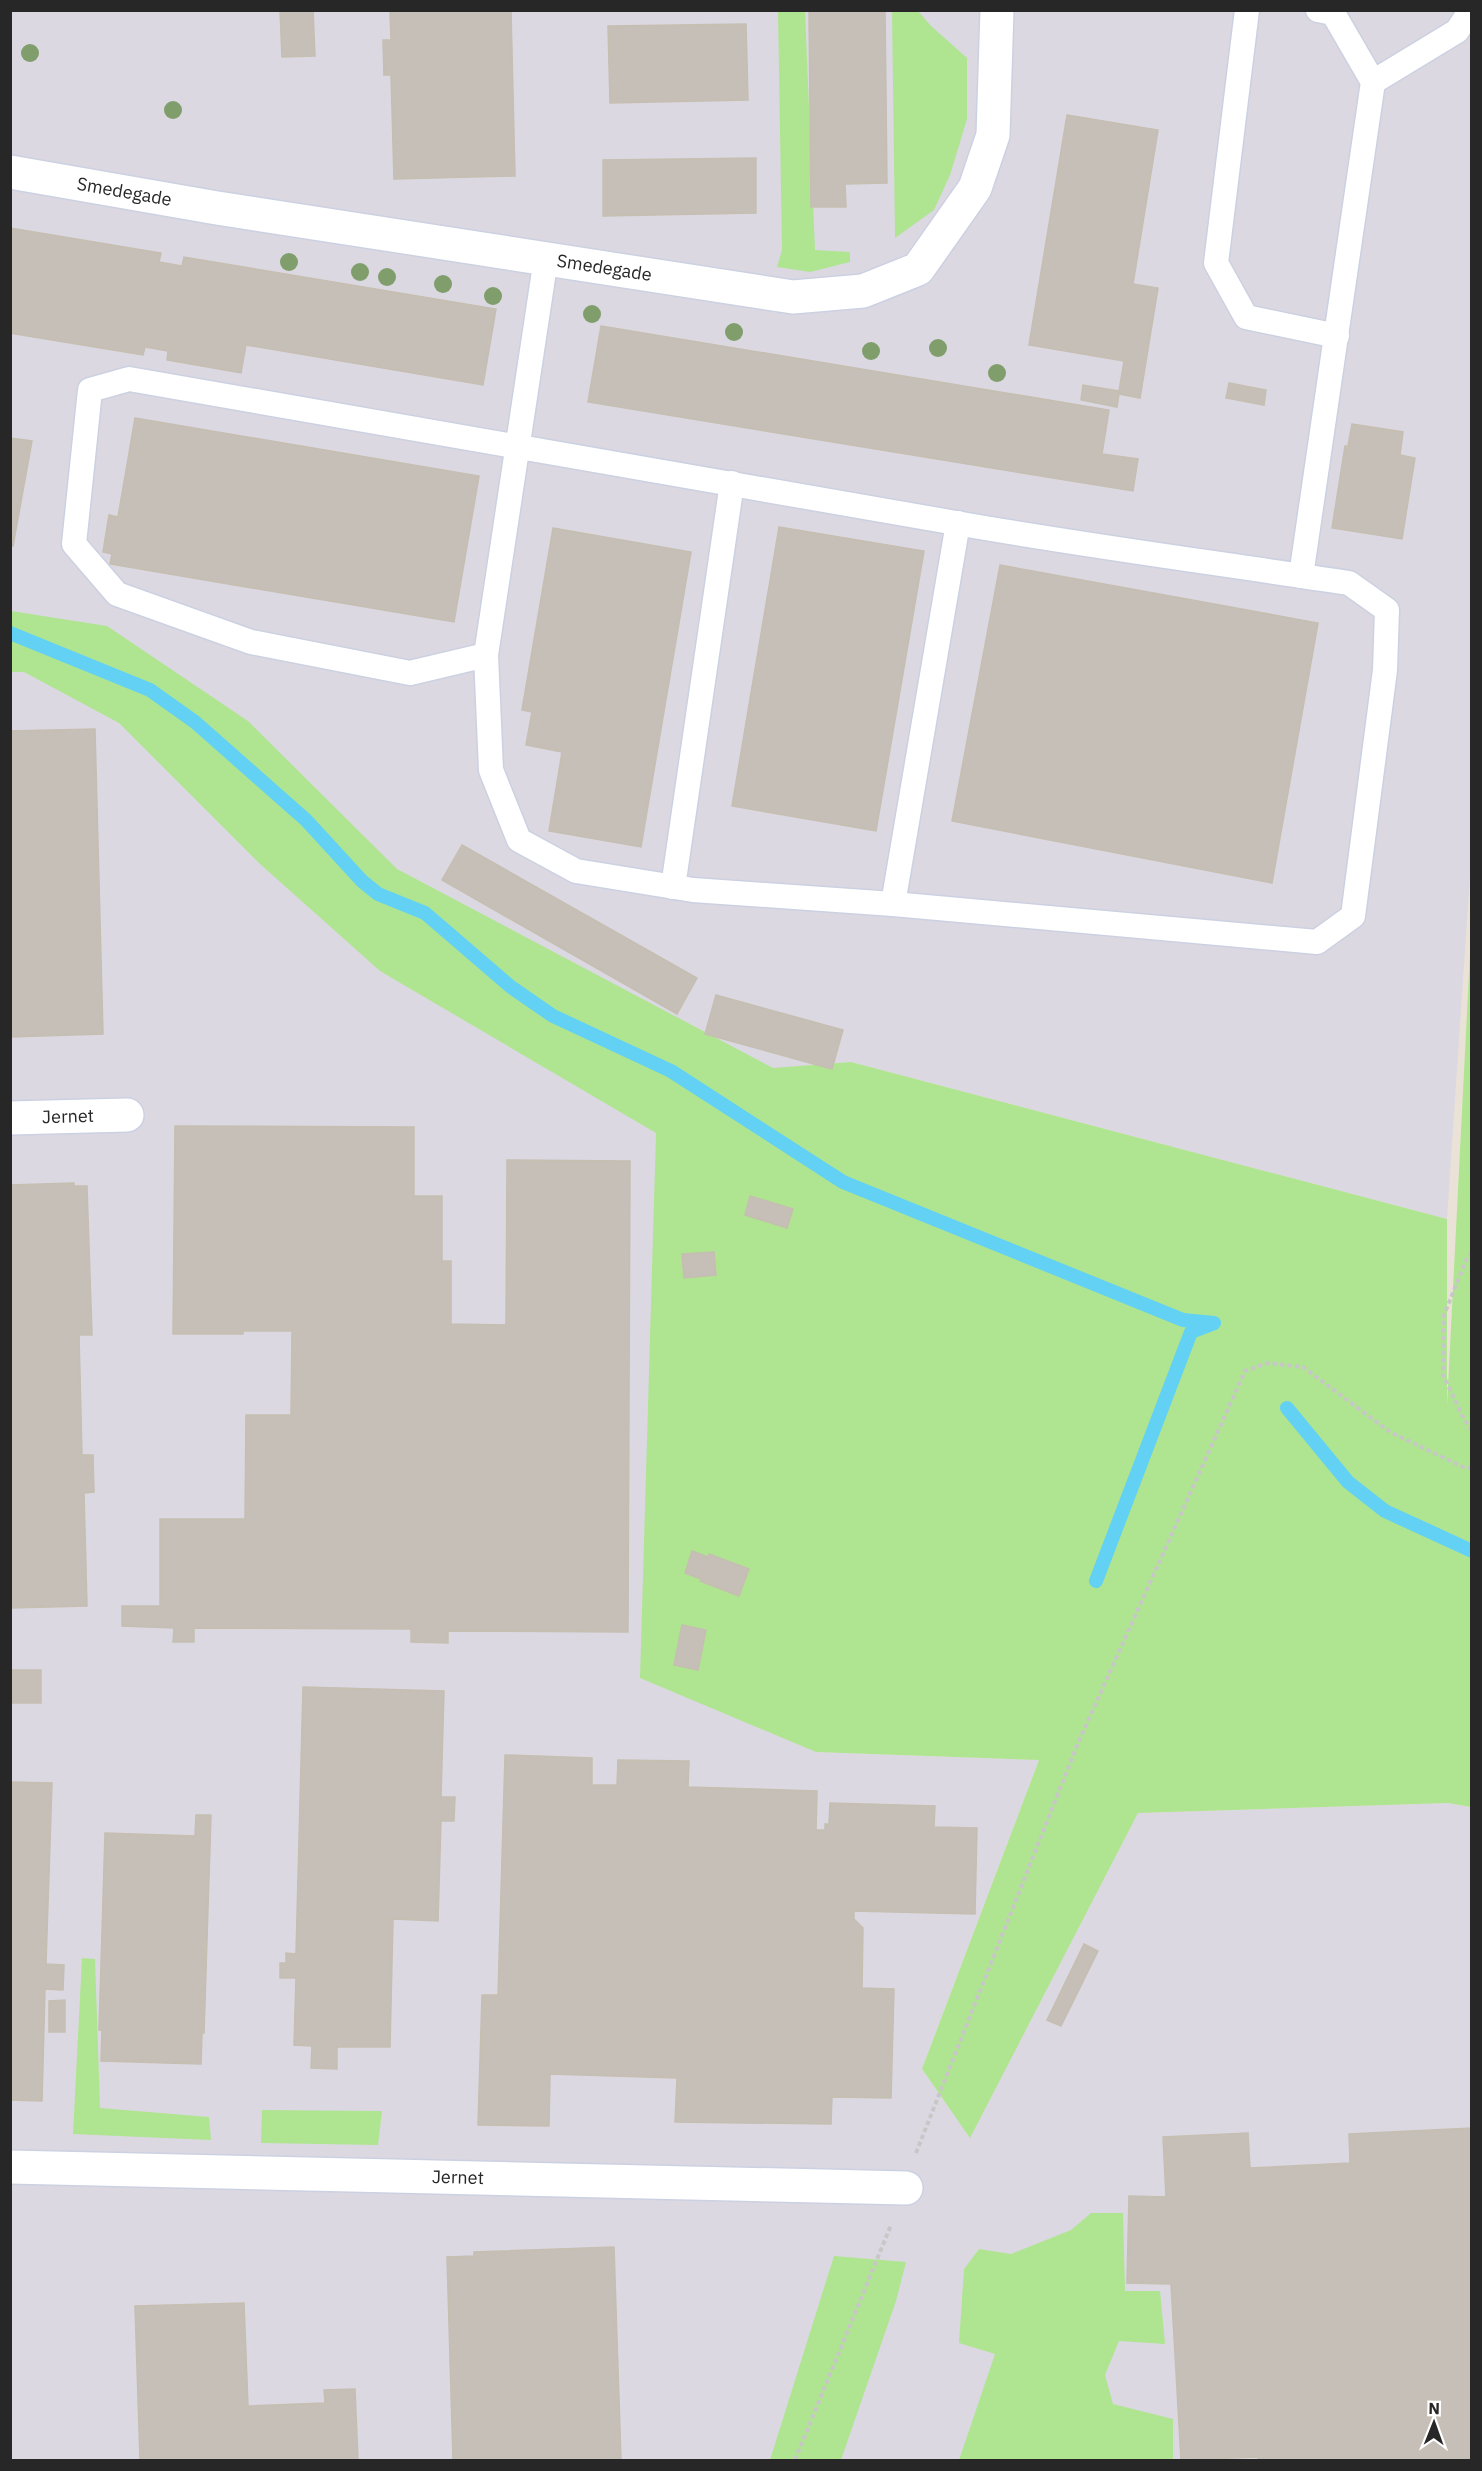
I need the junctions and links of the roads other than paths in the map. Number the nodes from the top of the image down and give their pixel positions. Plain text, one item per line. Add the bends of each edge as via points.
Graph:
1 (997, 10) edge
2 (1247, 10) edge
3 (1318, 10) edge
4 (1471, 10) edge
5 (1373, 82) junction
6 (10, 172) edge
7 (546, 258) junction
8 (1337, 336) junction
9 (518, 446) junction
10 (732, 483) junction
11 (958, 523) junction
12 (1301, 576) junction
13 (486, 655) junction
14 (674, 887) junction
15 (893, 904) junction
16 (127, 1115) dead end
17 (10, 1118) edge
18 (10, 2167) edge
19 (906, 2188) road end

1 - 7 street, Smedegade via 993,135 975,188 918,269 863,291 793,297
2 - 8 lane via 1216,263 1246,317
3 - 5 lane via 1333,13
4 - 5 lane via 1457,31
5 - 8 lane
6 - 7 street, Smedegade
7 - 9 lane
8 - 12 lane
9 - 10 lane
9 - 13 lane
9 - 13 lane via 129,379 90,390 74,544 117,594 251,642 410,673
10 - 11 lane
10 - 14 lane
11 - 12 lane
11 - 15 lane
12 - 15 lane via 1349,583 1387,610 1385,670 1353,916 1317,942
13 - 14 lane via 491,770 519,840 576,871
14 - 15 lane
16 - 17 street, Jernet
18 - 19 street, Jernet

